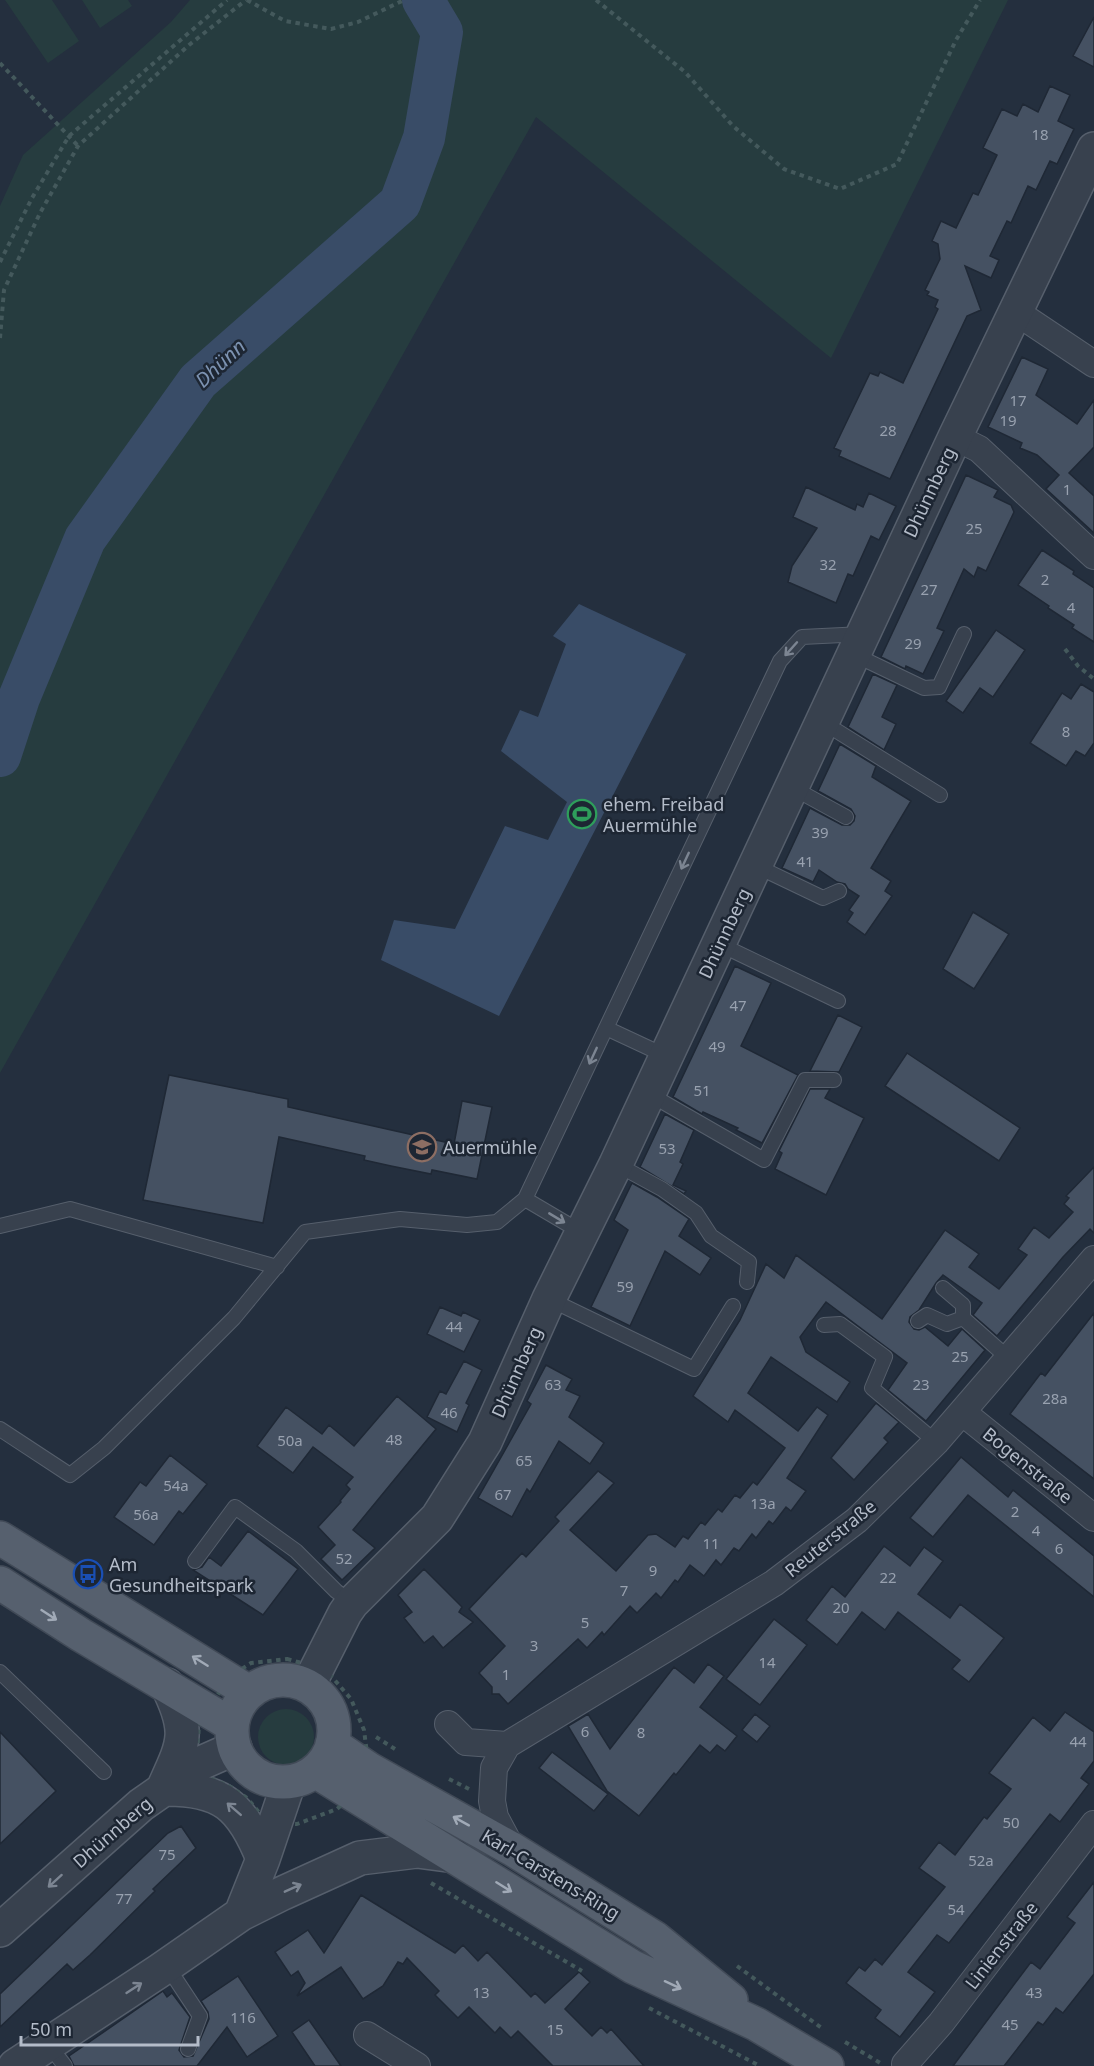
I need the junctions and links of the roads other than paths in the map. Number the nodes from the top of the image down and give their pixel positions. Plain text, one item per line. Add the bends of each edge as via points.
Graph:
1 (1094, 149) edge
2 (1016, 312) junction
3 (1094, 364) edge
4 (955, 437) junction
5 (1094, 556) edge
6 (964, 634) dead end
7 (860, 644) junction
8 (822, 724) junction
9 (793, 788) junction
10 (940, 795) dead end
11 (846, 817) dead end
12 (756, 866) junction
13 (839, 891) dead end
14 (719, 944) junction
15 (838, 1001) dead end
16 (606, 1028) junction
17 (666, 1056) junction
18 (834, 1080) dead end
19 (649, 1094) junction
20 (616, 1164) junction
21 (525, 1199) junction
22 (0, 1226) edge
23 (581, 1232) junction
24 (1094, 1259) edge
25 (277, 1267) junction
26 (747, 1282) dead end
27 (943, 1288) dead end
28 (549, 1299) junction
29 (733, 1306) dead end
30 (963, 1318) junction
31 (918, 1321) dead end
32 (824, 1325) dead end
33 (1008, 1358) junction
34 (962, 1412) junction
35 (0, 1429) edge
36 (936, 1442) junction
37 (1094, 1518) edge
38 (0, 1538) edge
39 (195, 1561) dead end
40 (0, 1583) edge
41 (352, 1603) junction
42 (0, 1672) edge
43 (167, 1685) junction
44 (308, 1686) junction
45 (249, 1692) junction
46 (448, 1724) dead end
47 (233, 1737) junction
48 (507, 1745) junction
49 (312, 1765) junction
50 (104, 1772) dead end
51 (163, 1789) junction
52 (1094, 1824) edge
53 (512, 1850) junction
54 (454, 1856) junction
55 (263, 1859) junction
56 (241, 1914) junction
57 (5, 1922) edge
58 (167, 1966) junction
59 (756, 2024) junction
60 (367, 2035) dead end
61 (188, 2049) dead end
62 (57, 2055) edge
63 (905, 2064) dead end
64 (15, 2066) edge
65 (417, 2066) edge
66 (827, 2066) edge

1 - 2 street, Dhünnberg
2 - 3 street
2 - 4 street, Dhünnberg
4 - 5 street via 979,449
4 - 7 street, Dhünnberg
6 - 7 lane via 939,687 924,688
7 - 8 street, Dhünnberg
7 -> 16 lane via 802,637 780,661
8 - 9 street, Dhünnberg
8 - 10 lane
9 - 11 lane
9 - 12 street, Dhünnberg
12 - 13 lane via 823,898
12 - 14 street, Dhünnberg
14 - 15 lane
14 - 17 street, Dhünnberg
16 - 17 lane
16 -> 21 lane
17 - 19 street, Dhünnberg
18 - 19 lane via 805,1080 764,1160
19 - 20 street, Dhünnberg
20 - 23 street, Dhünnberg
20 - 26 lane via 696,1213 711,1236 748,1262
21 -> 23 lane
21 - 25 lane via 497,1222 467,1225 400,1219 305,1232
22 - 25 lane via 70,1209
23 - 28 street, Dhünnberg
24 - 33 street, Reuterstraße
25 - 35 lane via 234,1318 104,1448 70,1475
27 - 30 lane via 963,1305
28 - 29 lane via 694,1369
28 - 41 street, Dhünnberg via 485,1442 438,1518
30 - 31 lane via 947,1324 927,1315
30 - 33 lane
32 - 36 lane via 840,1324 885,1357 872,1388
33 - 34 street, Reuterstraße
34 - 36 street, Reuterstraße
34 - 37 street, Bogenstraße
36 - 48 street, Reuterstraße via 857,1520 774,1583
45 -> 38 main road
39 - 41 lane via 235,1507 296,1551
40 -> 43 main road
41 - 44 street, Dhünnberg
42 - 50 lane
43 - 47 main road
43 - 51 street via 183,1730 180,1751
44 - 45 main road via 288,1680 267,1682
44 - 49 main road via 324,1701 333,1721
45 - 47 main road via 238,1707
46 - 48 street via 466,1742
47 - 49 main road via 247,1768 267,1780
47 - 51 street, Dhünnberg
48 - 53 street via 494,1768 492,1801 495,1817
53 -> 49 main road, Karl-Carstens-Ring via 369,1769
49 - 54 main road, Karl-Carstens-Ring
49 - 55 street
55 -> 51 street via 241,1816 225,1802 186,1788
51 -> 57 street, Dhünnberg
52 - 63 street, Linienstraße
53 - 59 main road, Karl-Carstens-Ring via 655,1938 720,1989
56 -> 54 street via 360,1858 417,1851
54 -> 59 main road, Karl-Carstens-Ring via 633,1967
55 - 56 street
56 - 58 street
58 - 61 lane via 200,2016
62 -> 58 street
59 - 66 main road, Karl-Carstens-Ring
60 - 65 street
62 - 64 street

